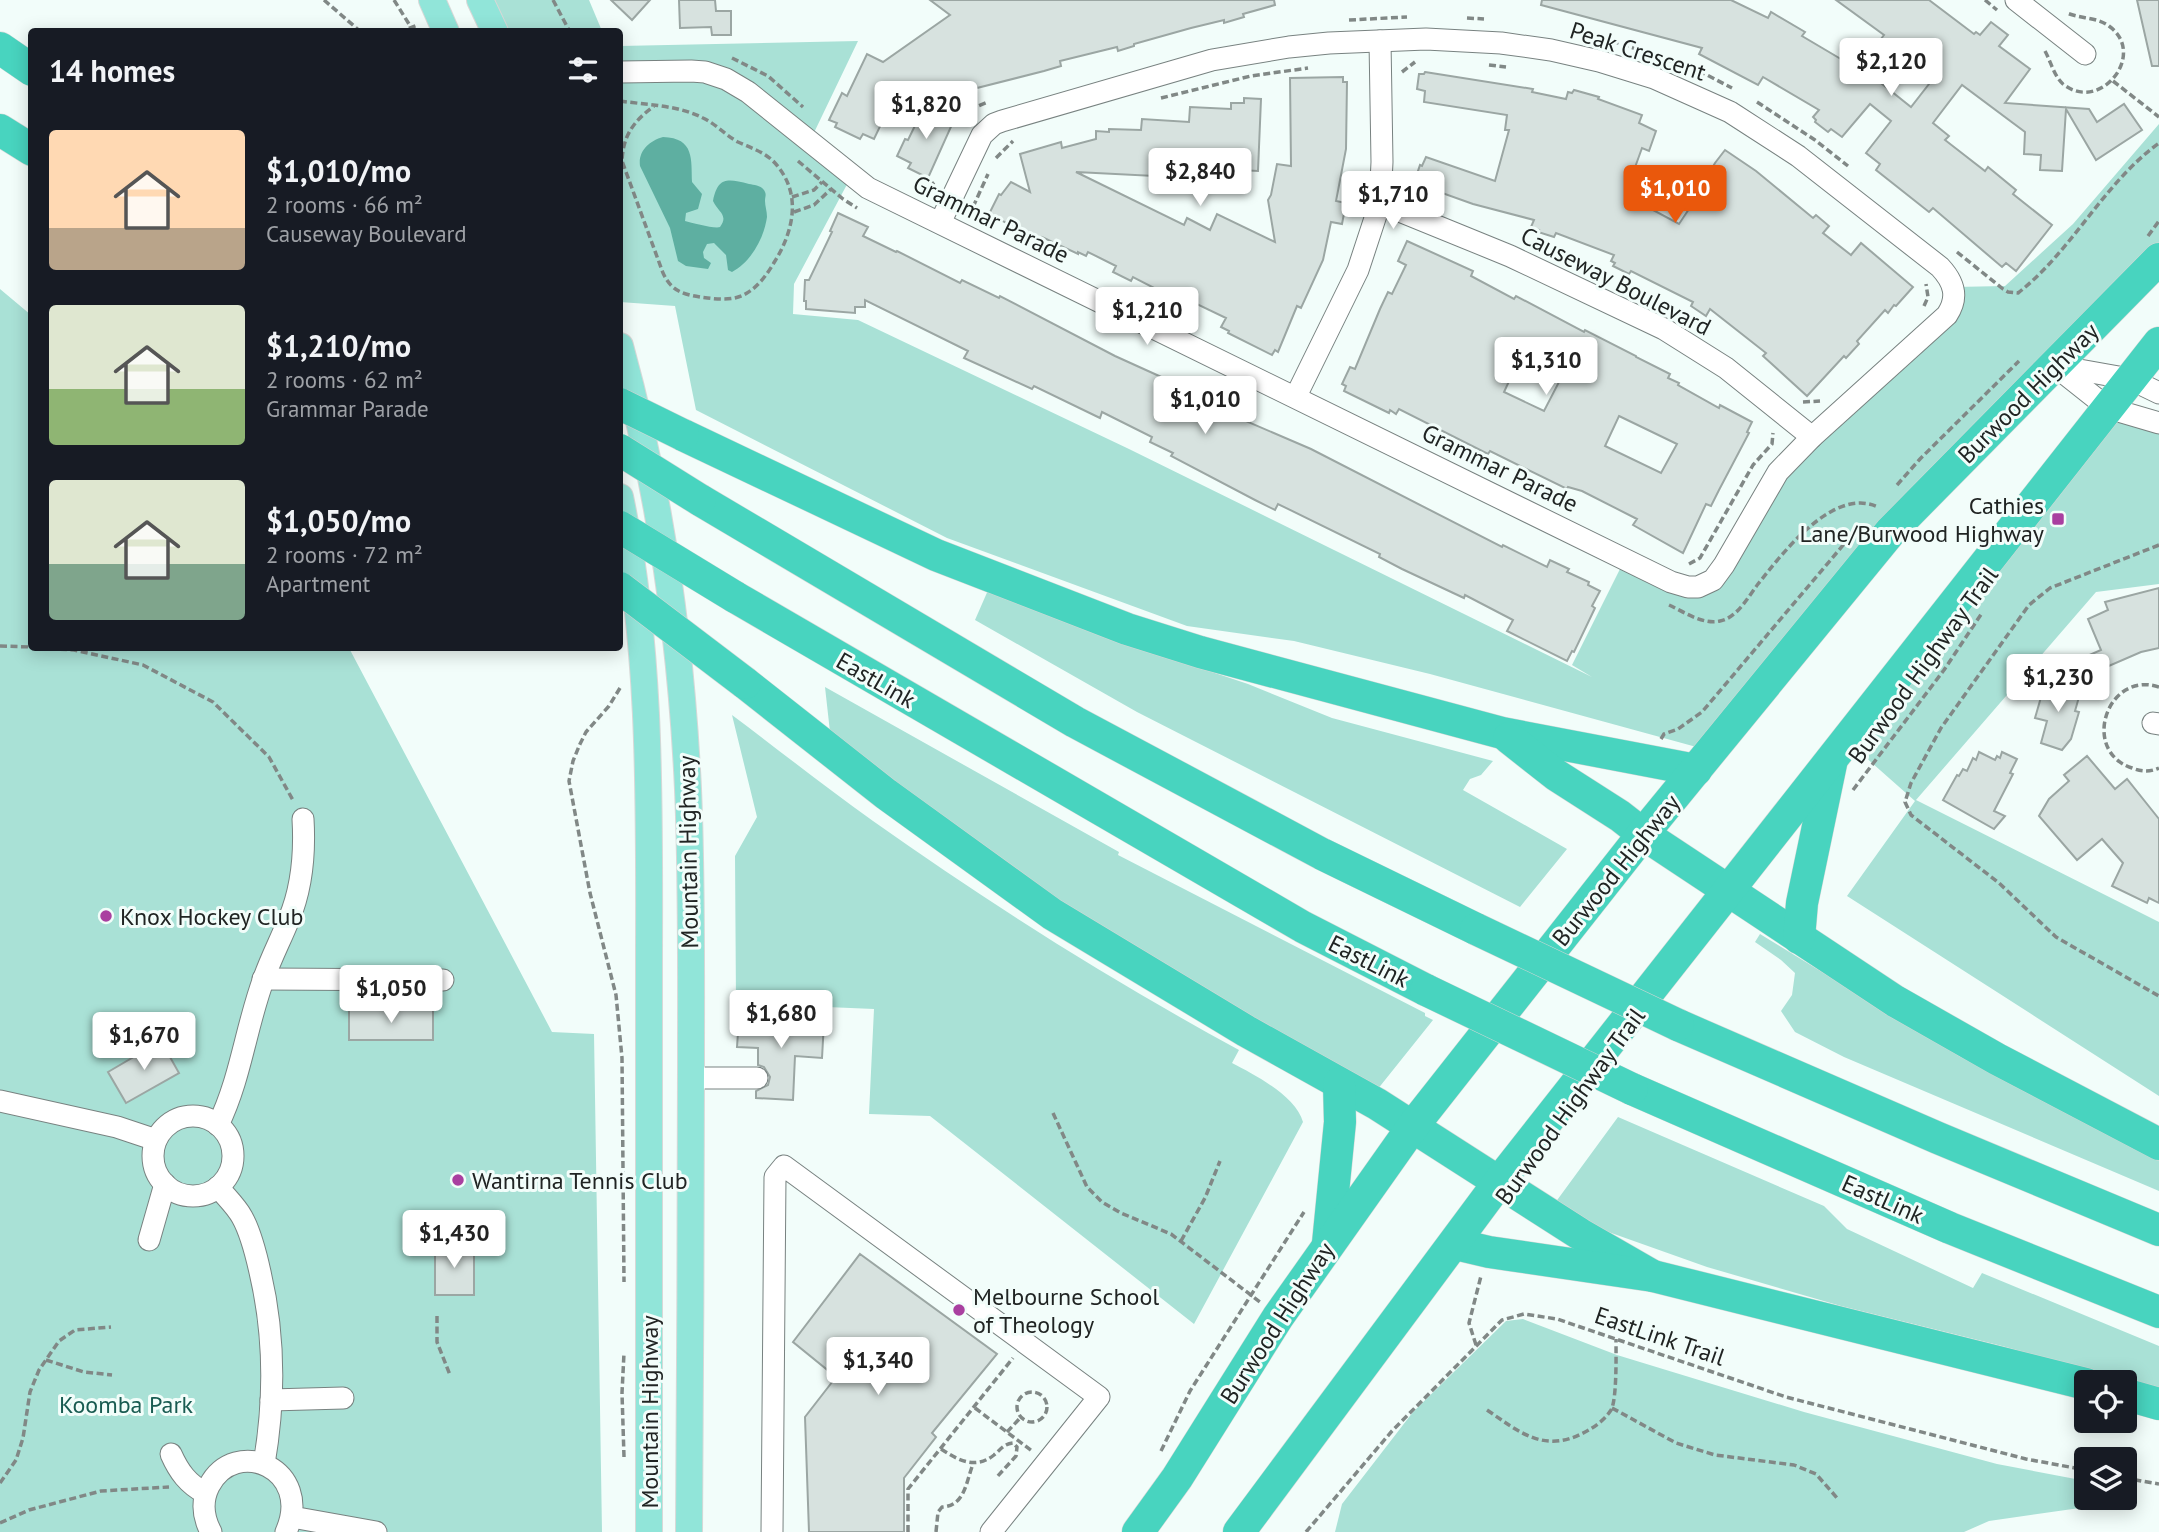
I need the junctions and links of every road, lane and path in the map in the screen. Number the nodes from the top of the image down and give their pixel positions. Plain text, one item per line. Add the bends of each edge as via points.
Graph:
1 (324, 0) edge
2 (394, 0) edge
3 (432, 0) edge
4 (480, 0) edge
5 (553, 0) edge
6 (2016, 0) edge
7 (1348, 20) dead end
8 (356, 28) edge
9 (412, 28) edge
10 (444, 28) edge
11 (493, 28) edge
12 (568, 28) edge
13 (1349, 31) dead end
14 (1380, 41) junction
15 (0, 48) edge
16 (2085, 54) dead end
17 (725, 55) dead end
18 (1417, 62) dead end
19 (1486, 65) dead end
20 (28, 67) edge
21 (1312, 67) dead end
22 (1508, 67) dead end
23 (623, 72) edge
24 (1390, 73) dead end
25 (2113, 80) dead end
26 (1153, 101) dead end
27 (623, 102) edge
28 (991, 102) dead end
29 (654, 106) junction
30 (808, 112) dead end
31 (2159, 117) edge
32 (965, 120) dead end
33 (0, 130) edge
34 (1016, 140) dead end
35 (2159, 144) edge
36 (28, 148) edge
37 (623, 151) edge
38 (623, 163) edge
39 (936, 181) dead end
40 (822, 182) dead end
41 (831, 189) dead end
42 (916, 189) dead end
43 (792, 197) junction
44 (1380, 203) junction
45 (973, 207) dead end
46 (794, 212) junction
47 (940, 223) junction
48 (1954, 250) dead end
49 (2159, 259) edge
50 (1933, 276) dead end
51 (1917, 313) dead end
52 (2159, 343) edge
53 (623, 358) edge
54 (2055, 366) junction
55 (2130, 379) junction
56 (2159, 393) edge
57 (1296, 396) junction
58 (1823, 398) dead end
59 (1803, 402) dead end
60 (623, 405) edge
61 (2108, 408) junction
62 (2159, 423) edge
63 (1770, 428) dead end
64 (1812, 437) junction
65 (623, 452) edge
66 (623, 516) edge
67 (623, 529) edge
68 (2159, 545) edge
69 (1681, 564) dead end
70 (1688, 587) joint
71 (623, 590) edge
72 (1983, 612) dead end
73 (0, 646) edge
74 (28, 647) edge
75 (78, 651) edge
76 (622, 682) dead end
77 (2159, 687) edge
78 (1502, 733) junction
79 (1832, 758) junction
80 (2159, 768) edge
81 (1696, 770) junction
82 (1848, 797) dead end
83 (303, 819) joint
84 (1643, 834) junction
85 (1728, 891) junction
86 (1799, 938) junction
87 (263, 979) junction
88 (443, 980) dead end
89 (2159, 996) edge
90 (691, 1077) junction
91 (757, 1078) dead end
92 (1339, 1084) junction
93 (0, 1101) edge
94 (1054, 1113) dead end
95 (218, 1125) junction
96 (1413, 1126) junction
97 (156, 1140) junction
98 (2159, 1144) edge
99 (1220, 1161) dead end
100 (1499, 1182) junction
101 (164, 1184) junction
102 (218, 1187) junction
103 (2159, 1230) edge
104 (149, 1240) dead end
105 (1181, 1241) junction
106 (1455, 1244) junction
107 (1328, 1246) junction
108 (1489, 1252) junction
109 (1653, 1276) junction
110 (624, 1291) dead end
111 (2159, 1312) edge
112 (437, 1316) dead end
113 (1278, 1317) junction
114 (111, 1327) dead end
115 (1616, 1339) junction
116 (1025, 1342) junction
117 (1476, 1345) junction
118 (624, 1349) dead end
119 (46, 1360) junction
120 (112, 1375) dead end
121 (450, 1375) dead end
122 (2074, 1381) edge
123 (343, 1398) dead end
124 (2137, 1398) edge
125 (271, 1400) junction
126 (2159, 1404) edge
127 (975, 1408) junction
128 (1612, 1408) junction
129 (1487, 1409) dead end
130 (1021, 1416) junction
131 (1007, 1432) junction
132 (1017, 1443) junction
133 (941, 1449) junction
134 (172, 1454) dead end
135 (1047, 1462) junction
136 (624, 1463) dead end
137 (974, 1463) junction
138 (264, 1464) junction
139 (2074, 1468) edge
140 (996, 1478) dead end
141 (2137, 1480) edge
142 (0, 1483) edge
143 (2159, 1484) edge
144 (199, 1489) junction
145 (1838, 1499) dead end
146 (0, 1523) edge
147 (289, 1525) edge
148 (211, 1532) edge
149 (376, 1532) edge
150 (649, 1532) edge
151 (690, 1532) edge
152 (772, 1532) edge
153 (908, 1532) edge
154 (936, 1532) edge
155 (991, 1532) edge
156 (1138, 1532) edge
157 (1239, 1532) edge
158 (1306, 1532) edge

1 - 8 path
2 - 9 path
3 - 10 main road
4 - 11 main road
5 - 12 path
6 - 16 street
7 - 13 path
14 - 44 street
14 - 47 street, Peak Crescent via 1329,43 1212,60 994,124 982,135
14 - 64 street, Peak Crescent via 1454,40 1551,50 1673,86 1730,111 1773,138 1940,267 1955,292 1947,315
15 - 20 highway
17 - 30 path via 768,76
18 - 24 path via 1402,72
19 - 22 path
21 - 26 path
23 - 47 street, Grammar Parade via 691,71 726,79 868,188
25 - 31 path
27 - 29 path
28 - 32 path via 973,108
29 - 37 path via 631,127
29 - 43 path via 695,114 765,154 781,170
33 - 36 highway
34 - 45 path via 997,155
35 - 48 path via 2138,159 2018,293 2003,289
38 - 46 path via 663,273 671,288 685,295 713,299 747,294 783,250
39 - 42 path via 926,189
40 - 43 path via 814,190
41 - 46 path via 814,205
43 - 46 path
44 - 57 street via 1358,270
44 - 64 street, Causeway Boulevard via 1664,329 1726,368
47 - 57 street, Grammar Parade
49 - 54 highway, Burwood Highway
50 - 51 path via 1926,284 1927,301
52 - 55 highway
53 - 90 main road, Mountain Highway via 650,467 679,665 688,790
54 - 55 street
54 - 61 street
54 - 81 highway, Burwood Highway via 1891,531
55 - 56 street
55 - 61 highway
57 - 70 street, Grammar Parade
58 - 59 path
60 - 78 highway, bridge via 936,555 1127,629
61 - 62 street
61 - 79 highway
63 - 69 path via 1772,444 1753,465 1700,558
64 - 70 street, Peak Crescent via 1772,480 1719,573 1705,585
65 - 103 highway, bridge via 1075,722 1322,854 1678,1025
66 - 150 main road, Mountain Highway via 639,617 646,711
67 - 111 highway, EastLink, bridge via 1303,927 1426,990 1632,1089 1950,1228
68 - 89 path via 2050,588 2029,605 1941,728 1905,802 1912,815 1998,883 2056,937
71 - 92 highway, bridge via 886,794 1052,914
72 - 82 path, Burwood Highway Trail
73 - 74 path
75 - 83 path via 143,666 213,702 269,757
76 - 110 path via 580,744 569,781 590,893 616,995 622,1059
77 - 80 path via 2139,685 2121,694 2107,710 2103,730 2109,750 2125,766 2143,771
78 - 81 highway
78 - 84 highway
79 - 85 highway
79 - 86 highway
81 - 84 highway, Burwood Highway
83 - 87 street via 300,881
84 - 85 highway
84 - 96 highway, Burwood Highway
85 - 86 highway
85 - 100 highway
86 - 98 highway via 1974,1046
87 - 88 street
87 - 95 street via 231,1098
90 - 91 street
90 - 151 main road, Mountain Highway
92 - 96 highway
92 - 107 highway via 1340,1122
93 - 97 street
94 - 105 path via 1087,1187 1121,1213
95 - 97 street via 189,1116 164,1128
95 - 102 street via 232,1149 228,1176
96 - 100 highway
96 - 107 highway, Burwood Highway
97 - 101 street via 153,1160
99 - 105 path
100 - 106 highway
100 - 109 highway
101 - 102 street via 178,1194 192,1196
101 - 104 street
102 - 125 street via 241,1216 255,1248 273,1347
105 - 113 path
106 - 108 highway
106 - 157 highway
107 - 113 highway, Burwood Highway
108 - 109 highway
108 - 117 path via 1469,1323
109 - 122 highway
112 - 121 path via 434,1341
113 - 156 highway, Burwood Highway
114 - 119 path via 75,1330 59,1341
115 - 117 path, EastLink Trail via 1557,1319 1524,1314 1502,1320
115 - 128 path
115 - 139 path, EastLink Trail via 1786,1397
116 - 127 path
116 - 135 street via 1099,1397
116 - 152 street via 783,1166 775,1177
117 - 158 path, EastLink Trail via 1392,1431
118 - 136 path
119 - 120 path
119 - 142 path via 30,1392 16,1460
123 - 125 street
124 - 126 highway
125 - 138 street
127 - 131 path
127 - 133 path
128 - 129 path via 1594,1428 1568,1441 1548,1443 1519,1431
128 - 145 path via 1676,1443 1716,1455 1794,1465 1816,1474
130 - 130 path via 1034,1423 1045,1416 1043,1395 1031,1392 1020,1397 1017,1411
130 - 131 path
131 - 132 path
132 - 135 path
132 - 137 path
132 - 140 path via 1016,1456
133 - 137 path
133 - 153 path via 908,1489
134 - 144 street via 178,1469
135 - 155 street
137 - 154 path via 959,1501 938,1512
138 - 144 street via 239,1462
138 - 147 street via 287,1484 293,1499
141 - 143 path
144 - 146 path via 101,1491 29,1510
144 - 148 street
147 - 149 street

